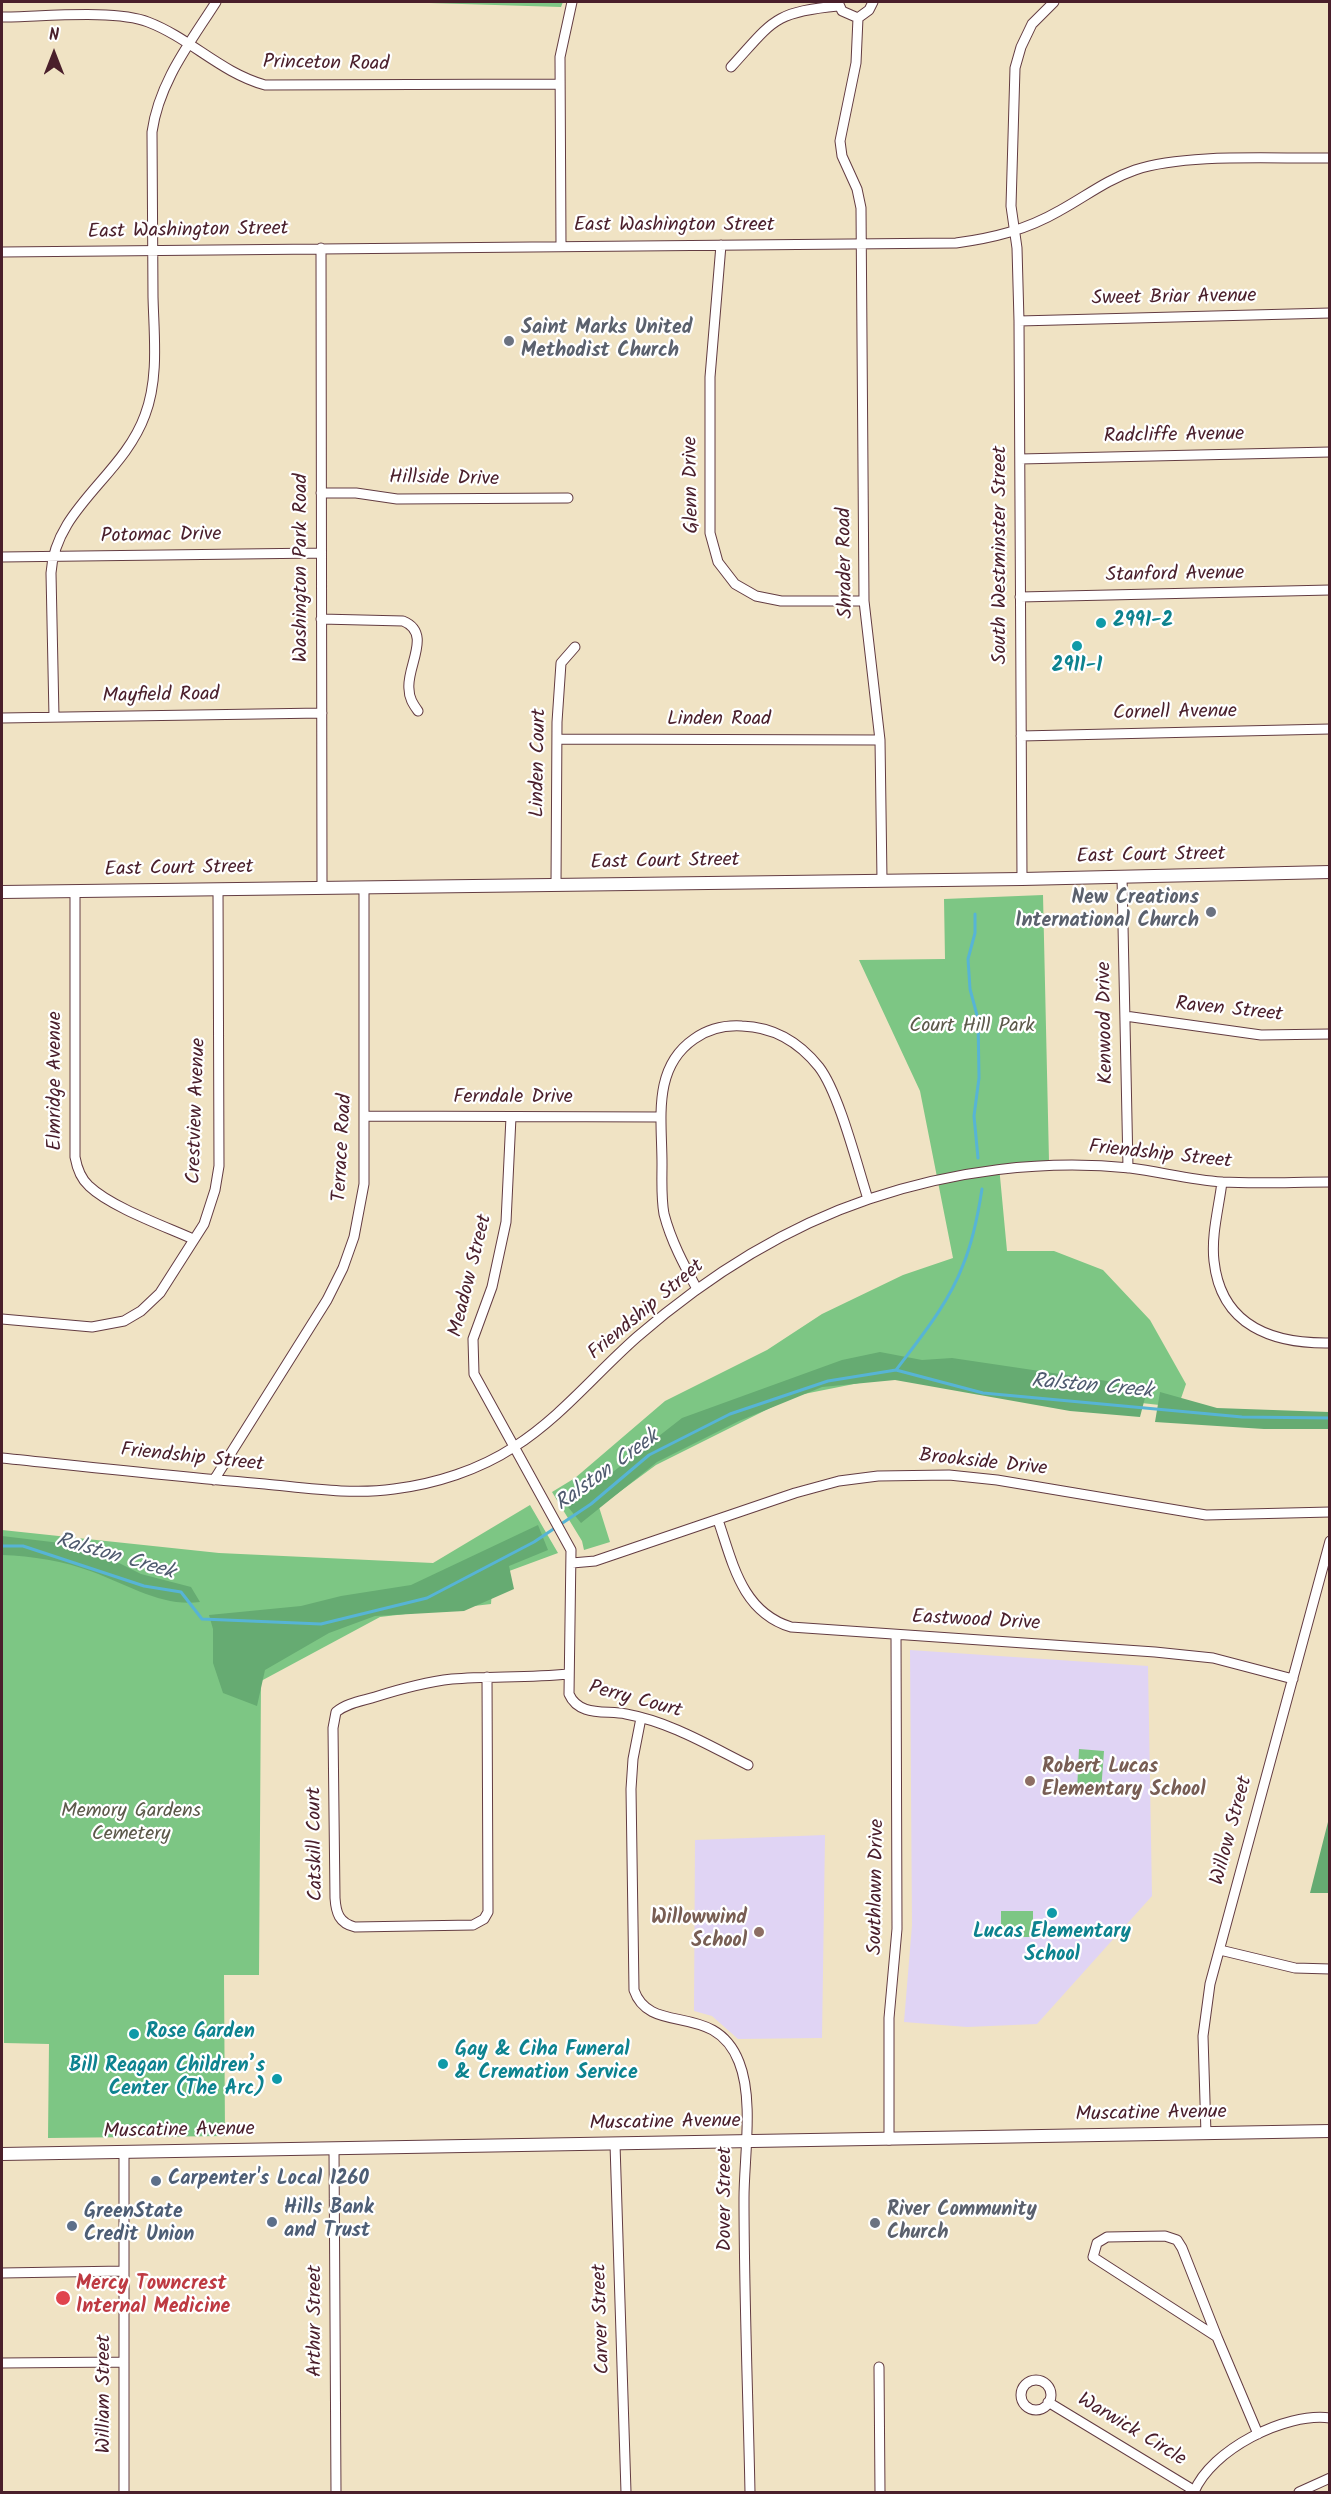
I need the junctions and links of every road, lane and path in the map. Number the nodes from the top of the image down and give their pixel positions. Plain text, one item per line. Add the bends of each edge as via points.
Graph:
1 (216, 2) edge
2 (572, 2) edge
3 (873, 2) edge
4 (1054, 2) edge
5 (838, 4) edge
6 (2, 17) edge
7 (858, 18) junction
8 (189, 45) junction
9 (731, 68) dead end
10 (560, 84) junction
11 (1329, 158) edge
12 (1014, 231) junction
13 (862, 244) junction
14 (720, 245) junction
15 (561, 246) junction
16 (321, 248) junction
17 (153, 250) junction
18 (2, 252) edge
19 (1329, 313) edge
20 (1019, 321) junction
21 (1329, 452) edge
22 (1020, 459) junction
23 (321, 493) junction
24 (568, 498) dead end
25 (321, 553) junction
26 (2, 557) edge
27 (52, 557) junction
28 (1329, 590) edge
29 (1020, 597) junction
30 (864, 601) junction
31 (321, 619) junction
32 (574, 647) dead end
33 (418, 711) dead end
34 (322, 712) junction
35 (54, 717) junction
36 (2, 718) edge
37 (1329, 729) edge
38 (1021, 736) junction
39 (557, 739) junction
40 (880, 740) junction
41 (1329, 872) edge
42 (1122, 877) junction
43 (1022, 879) junction
44 (882, 880) junction
45 (556, 884) junction
46 (364, 887) junction
47 (322, 888) junction
48 (218, 889) junction
49 (75, 891) junction
50 (2, 892) edge
51 (1125, 1016) junction
52 (1329, 1034) edge
53 (365, 1116) junction
54 (511, 1117) junction
55 (661, 1117) junction
56 (1128, 1168) junction
57 (1222, 1182) junction
58 (1329, 1182) edge
59 (868, 1199) junction
60 (193, 1239) junction
61 (697, 1289) junction
62 (2, 1319) edge
63 (1329, 1343) edge
64 (514, 1447) junction
65 (2, 1458) edge
66 (214, 1480) junction
67 (1329, 1512) edge
68 (718, 1520) junction
69 (1329, 1541) edge
70 (572, 1563) junction
71 (896, 1635) junction
72 (568, 1674) junction
73 (487, 1677) junction
74 (1293, 1679) junction
75 (641, 1718) junction
76 (748, 1766) dead end
77 (1220, 1950) junction
78 (1329, 1969) edge
79 (1329, 2131) edge
80 (1206, 2134) junction
81 (889, 2139) junction
82 (745, 2142) junction
83 (615, 2144) junction
84 (334, 2149) junction
85 (124, 2152) junction
86 (2, 2154) edge
87 (124, 2271) junction
88 (2, 2273) edge
89 (1217, 2337) junction
90 (124, 2362) junction
91 (2, 2363) edge
92 (879, 2367) dead end
93 (1048, 2402) dead end
94 (1329, 2418) edge
95 (1258, 2434) junction
96 (1329, 2478) edge
97 (1195, 2492) edge
98 (124, 2493) edge
99 (336, 2493) edge
100 (626, 2493) edge
101 (750, 2493) edge
102 (880, 2493) edge
103 (1299, 2493) edge

1 - 8 street
2 - 10 street via 562,37
3 - 7 street
4 - 12 street, South Westminster Street via 1032,24 1015,68 1011,206
5 - 7 street via 848,15
5 - 9 street via 803,9 778,18
6 - 8 street, Princeton Road via 132,17 158,26
7 - 13 street, Shrader Road via 856,63 840,141 860,199
8 - 10 street, Princeton Road via 234,74 265,85
8 - 17 street via 167,80 154,114
10 - 15 street
11 - 12 street, East Washington Street via 1181,161 1149,166 1098,186 1062,210
12 - 13 street, East Washington Street via 956,243
12 - 20 street, South Westminster Street
13 - 14 street, East Washington Street
13 - 30 street, Shrader Road
14 - 15 street, East Washington Street
14 - 30 street, Glenn Drive via 710,377 710,533 715,555 724,573 756,596 781,601
15 - 16 street, East Washington Street
16 - 17 street, East Washington Street
16 - 23 street, Washington Park Road
17 - 18 street, East Washington Street
17 - 27 street via 154,370 146,413 127,453 66,523
19 - 20 street, Sweet Briar Avenue
20 - 22 street, South Westminster Street
21 - 22 street, Radcliffe Avenue
22 - 29 street, South Westminster Street
23 - 24 street, Hillside Drive via 397,499
23 - 25 street, Washington Park Road
25 - 27 street, Potomac Drive
25 - 31 street, Washington Park Road
26 - 27 street, Potomac Drive
27 - 35 street
28 - 29 street, Stanford Avenue
29 - 38 street, South Westminster Street
30 - 40 street, Shrader Road
31 - 33 street via 410,623 418,640 409,691
31 - 34 street, Washington Park Road
32 - 39 street, Linden Court via 561,663
34 - 35 street, Mayfield Road
34 - 47 street, Washington Park Road
35 - 36 street, Mayfield Road
37 - 38 street, Cornell Avenue
38 - 43 street, South Westminster Street
39 - 40 street, Linden Road
39 - 45 street, Linden Court
40 - 44 street, Shrader Road
41 - 42 street, East Court Street
42 - 43 street, East Court Street
42 - 51 street, Kenwood Drive
43 - 44 street, East Court Street
44 - 45 street, East Court Street
45 - 46 street, East Court Street
46 - 47 street, East Court Street
46 - 53 street, Terrace Road
47 - 48 street, East Court Street
48 - 49 street, East Court Street
48 - 60 street, Crestview Avenue via 219,1166 210,1208
49 - 50 street, East Court Street
49 - 60 street, Elmridge Avenue via 77,1168 89,1186 109,1199
51 - 52 street, Raven Street via 1261,1035
51 - 56 street, Kenwood Drive
53 - 54 street, Ferndale Drive
53 - 66 street, Terrace Road via 361,1202 343,1268
54 - 55 street, Ferndale Drive
54 - 64 street, Meadow Street via 506,1222 494,1278 472,1347 478,1385
55 - 59 street via 664,1079 684,1046 718,1027 767,1029 794,1042 820,1068 831,1089
55 - 61 street via 664,1214 680,1258
56 - 57 street, Friendship Street
56 - 59 street, Friendship Street via 997,1170
57 - 58 street, Friendship Street
57 - 63 street via 1214,1261 1229,1303 1266,1334 1296,1343
59 - 61 street, Friendship Street via 755,1252
60 - 62 street, Crestview Avenue via 160,1293 124,1320 92,1328
61 - 64 street, Friendship Street via 635,1339 552,1420
64 - 66 street, Friendship Street via 456,1475 393,1489 336,1490
64 - 70 street, Meadow Street via 556,1518 571,1550
65 - 66 street, Friendship Street
67 - 68 street, Brookside Drive via 1206,1515 997,1480 910,1474 823,1485
68 - 70 street, Brookside Drive via 595,1561
68 - 71 street, Eastwood Drive via 741,1586 768,1618 805,1629
69 - 74 street, Willow Street
70 - 72 street, Perry Court
71 - 74 street, Eastwood Drive via 1213,1658
71 - 81 street, Southlawn Drive via 897,1929 889,2018
72 - 73 street, Catskill Court
72 - 75 street, Perry Court via 572,1701 583,1709
73 - 73 street, Catskill Court via 422,1684 336,1712 336,1911 346,1925 473,1925 488,1912
74 - 77 street, Willow Street
75 - 76 street, Perry Court via 662,1722
75 - 82 street, Dover Street via 631,1789 634,1990 641,2004 652,2013 702,2024 732,2049 745,2081
77 - 78 street via 1295,1968
77 - 80 street, Willow Street via 1204,2026
79 - 80 street, Muscatine Avenue
80 - 81 street, Muscatine Avenue
81 - 82 street, Muscatine Avenue
82 - 83 street, Muscatine Avenue
82 - 101 street, Dover Street
83 - 84 street, Muscatine Avenue
83 - 100 street, Carver Street
84 - 85 street, Muscatine Avenue
84 - 99 street, Arthur Street
85 - 86 street, Muscatine Avenue
85 - 87 street, William Street
87 - 88 street
87 - 90 street, William Street
89 - 89 street via 1177,2240 1165,2236 1107,2237 1097,2243 1095,2260
89 - 95 street
90 - 91 street
90 - 98 street, William Street
92 - 102 street
93 - 97 street, Warwick Circle
94 - 95 street via 1292,2421
95 - 97 street via 1214,2464
96 - 103 street

